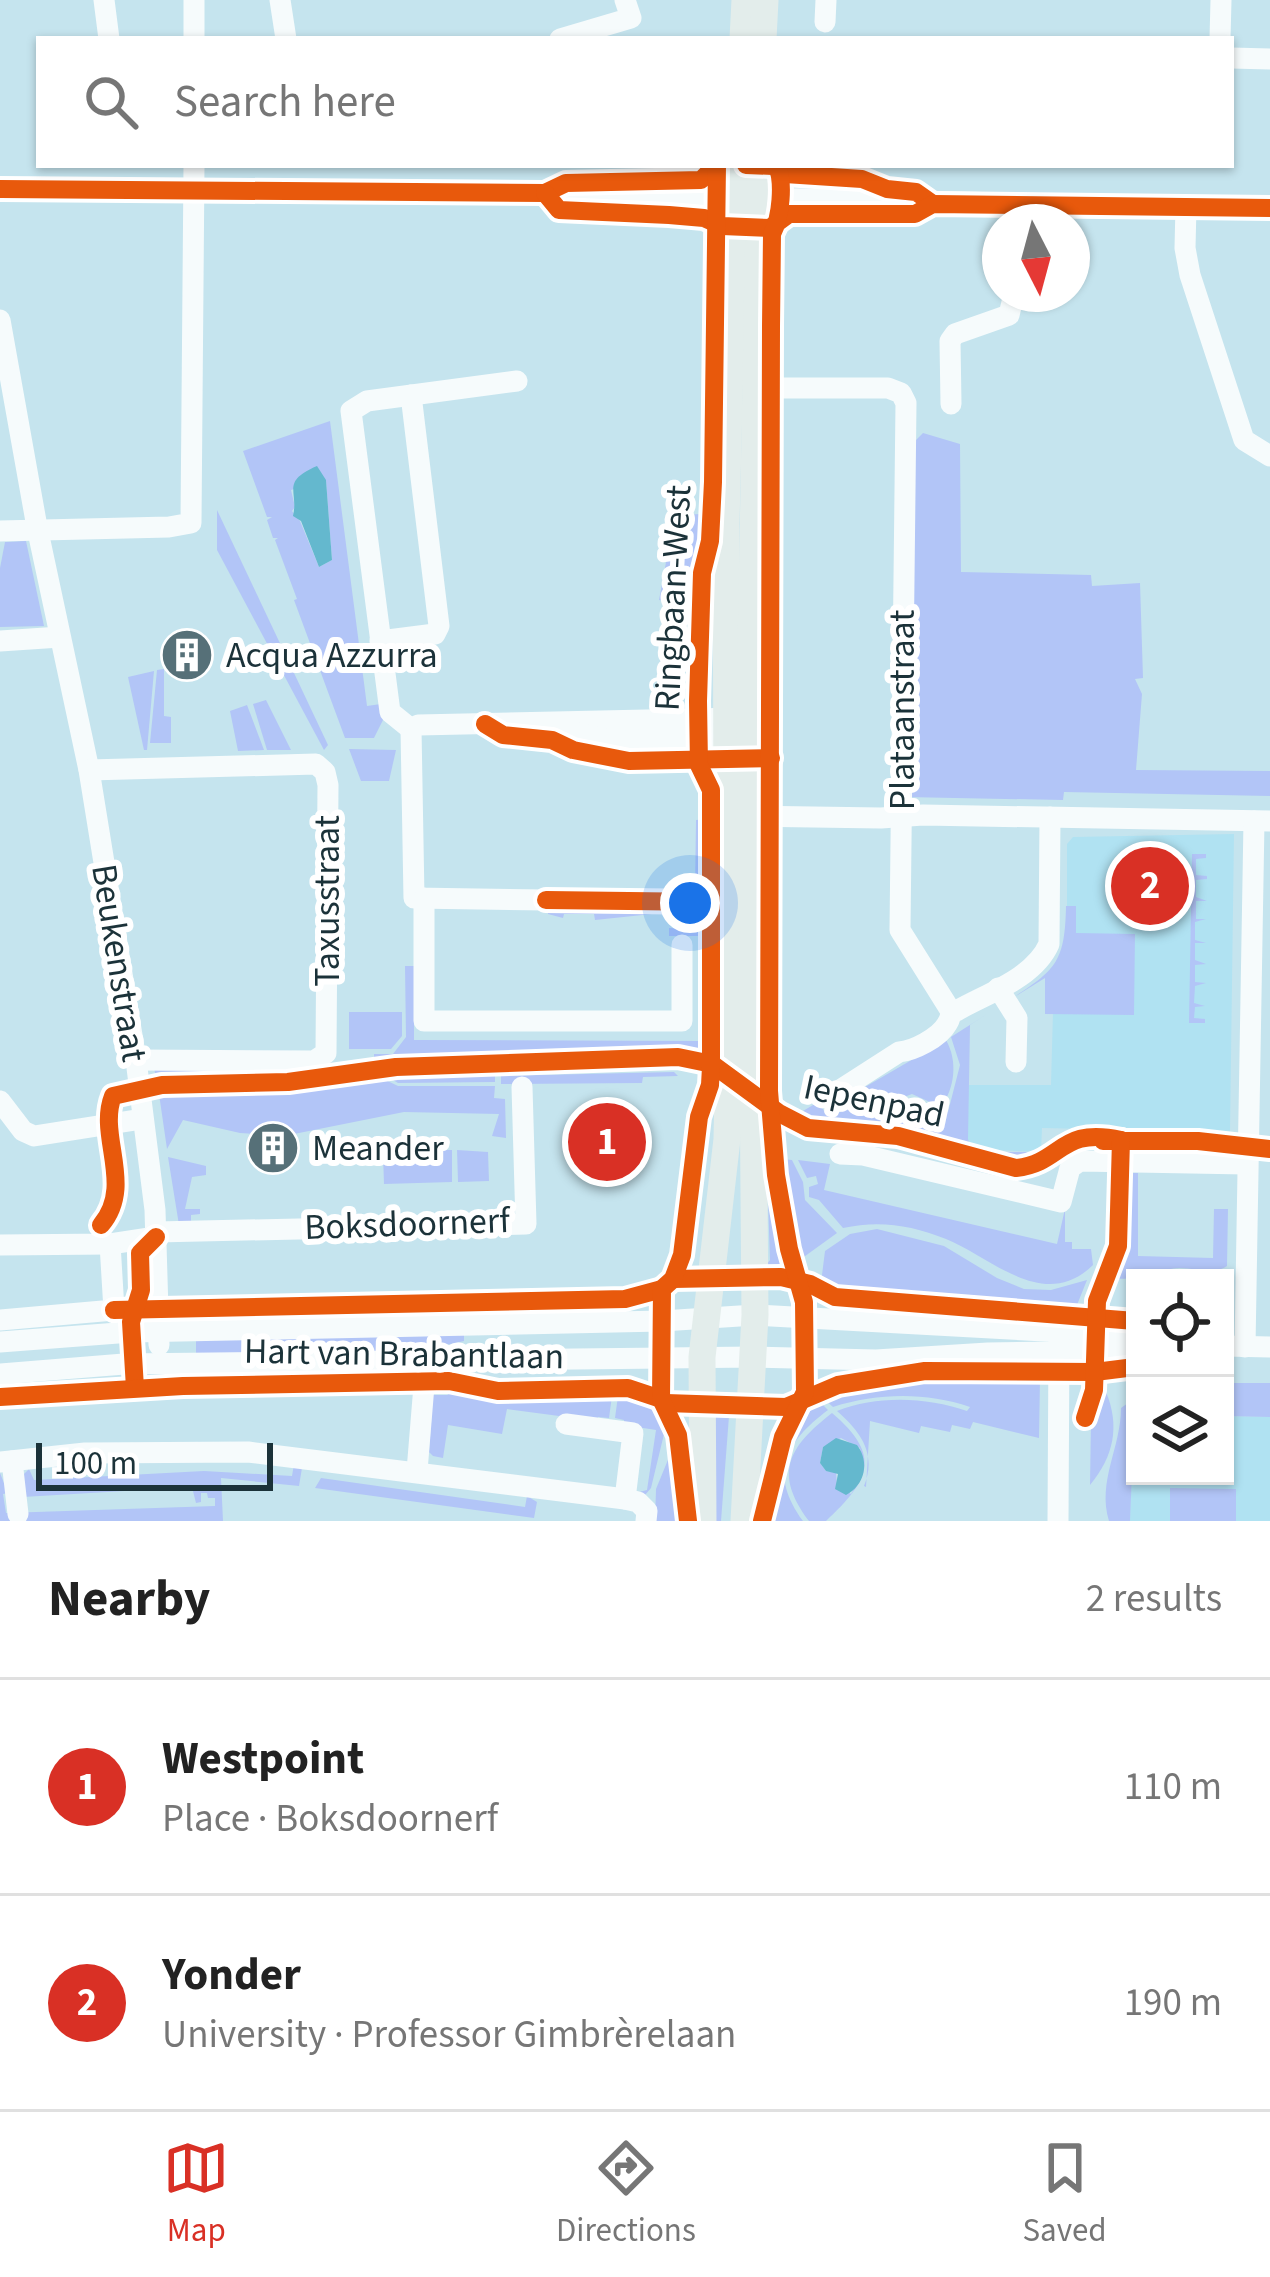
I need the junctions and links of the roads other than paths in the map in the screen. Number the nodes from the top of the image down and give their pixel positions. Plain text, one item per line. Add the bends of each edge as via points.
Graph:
1 (104, 0) edge
2 (194, 0) edge
3 (280, 0) edge
4 (625, 0) edge
5 (745, 0) edge
6 (765, 0) edge
7 (1221, 0) edge
8 (109, 36) edge
9 (194, 36) edge
10 (286, 36) edge
11 (571, 36) edge
12 (743, 36) edge
13 (763, 36) edge
14 (1220, 36) edge
15 (1234, 58) edge
16 (1270, 59) edge
17 (194, 168) edge
18 (736, 168) edge
19 (759, 168) edge
20 (0, 189) edge
21 (194, 189) junction
22 (746, 195) junction
23 (1186, 206) junction
24 (1270, 208) edge
25 (1090, 210) edge
26 (982, 212) edge
27 (1010, 312) edge
28 (0, 320) edge
29 (517, 381) dead end
30 (755, 388) junction
31 (411, 395) junction
32 (951, 404) dead end
33 (1270, 456) edge
34 (37, 527) junction
35 (0, 531) edge
36 (59, 637) junction
37 (0, 641) edge
38 (380, 641) junction
39 (737, 728) junction
40 (411, 729) junction
41 (89, 770) junction
42 (750, 817) junction
43 (901, 817) junction
44 (1049, 817) junction
45 (1262, 821) edge
46 (424, 898) junction
47 (546, 900) dead end
48 (682, 944) dead end
49 (998, 988) junction
50 (952, 1012) junction
51 (136, 1060) junction
52 (1016, 1062) dead end
53 (523, 1087) dead end
54 (829, 1097) dead end
55 (0, 1101) edge
56 (1259, 1116) edge
57 (142, 1119) junction
58 (840, 1154) dead end
59 (1246, 1164) junction
60 (156, 1234) junction
61 (110, 1244) junction
62 (0, 1245) edge
63 (755, 1316) junction
64 (706, 1317) junction
65 (0, 1320) edge
66 (159, 1332) junction
67 (1126, 1337) edge
68 (0, 1342) edge
69 (1059, 1343) junction
70 (1235, 1346) edge
71 (1270, 1347) edge
72 (1126, 1350) edge
73 (702, 1357) junction
74 (754, 1357) junction
75 (426, 1361) junction
76 (159, 1364) junction
77 (0, 1374) edge
78 (566, 1424) dead end
79 (6, 1462) edge
80 (417, 1472) junction
81 (625, 1499) junction
82 (18, 1514) dead end
83 (646, 1521) edge
84 (704, 1521) edge
85 (744, 1521) edge
86 (1058, 1521) edge

1 - 8 street
2 - 9 street
3 - 10 street
4 - 11 street via 631,19
5 - 12 main road
6 - 13 main road
7 - 14 street
15 - 16 street
17 - 21 street
18 - 22 main road, Ringbaan-West
19 - 22 main road, Ringbaan-West
20 - 21 street
21 - 22 street
21 - 34 street via 191,523
22 - 26 street
22 - 30 main road, Ringbaan-West
22 - 39 main road, Ringbaan-West
23 - 24 street
23 - 25 street
23 - 33 street via 1190,275 1244,440
27 - 32 street via 950,341
28 - 34 street, Beukenstraat
29 - 31 street
30 - 39 main road, Ringbaan-West
30 - 43 street, Plataanstraat via 888,388 906,403
31 - 38 street via 367,401 349,421
31 - 38 street via 439,626 434,634
34 - 35 street
34 - 36 street, Beukenstraat
36 - 37 street
36 - 41 street, Beukenstraat
38 - 40 street via 390,712
39 - 40 street via 530,722
39 - 42 main road, Ringbaan-West
39 - 64 main road, Ringbaan-West via 727,1139
40 - 46 street via 414,898
41 - 51 street, Beukenstraat
41 - 51 street, Taxusstraat via 316,764 328,785 326,1053 314,1060
42 - 43 street
42 - 63 main road, Ringbaan-West
43 - 44 street
43 - 50 street, Plataanstraat via 901,935
44 - 45 street
44 - 49 street via 1049,944 1040,960
45 - 56 street
46 - 47 street
46 - 48 street via 424,1021 682,1021
49 - 50 street
49 - 52 street via 1017,1018
50 - 54 street via 941,1031
51 - 57 street, Beukenstraat
53 - 60 street, Boksdoornerf via 526,1224
55 - 57 street via 34,1136
56 - 59 street
57 - 60 street, Beukenstraat
58 - 59 street via 1061,1202 1070,1168 1080,1161
59 - 70 street
60 - 61 street
60 - 66 street, Beukenstraat
61 - 62 street
61 - 65 street via 114,1310
63 - 64 street, Hart van Brabantlaan
63 - 69 street, Hart van Brabantlaan
63 - 74 main road, Ringbaan-West
64 - 66 street, Hart van Brabantlaan
64 - 73 main road, Ringbaan-West
66 - 68 street, Hart van Brabantlaan
66 - 76 street, Beukenstraat
67 - 69 street
69 - 72 street
69 - 74 street, Hart van Brabantlaan via 876,1360
69 - 86 street
70 - 71 street
73 - 74 street, Hart van Brabantlaan
73 - 75 street, Hart van Brabantlaan
73 - 84 main road, Ringbaan-West
74 - 85 main road, Ringbaan-West
75 - 76 street, Hart van Brabantlaan
75 - 80 street
76 - 77 street, Hart van Brabantlaan
78 - 81 street via 633,1433
79 - 80 street via 248,1452
79 - 82 street
80 - 81 street
81 - 83 street via 647,1511

